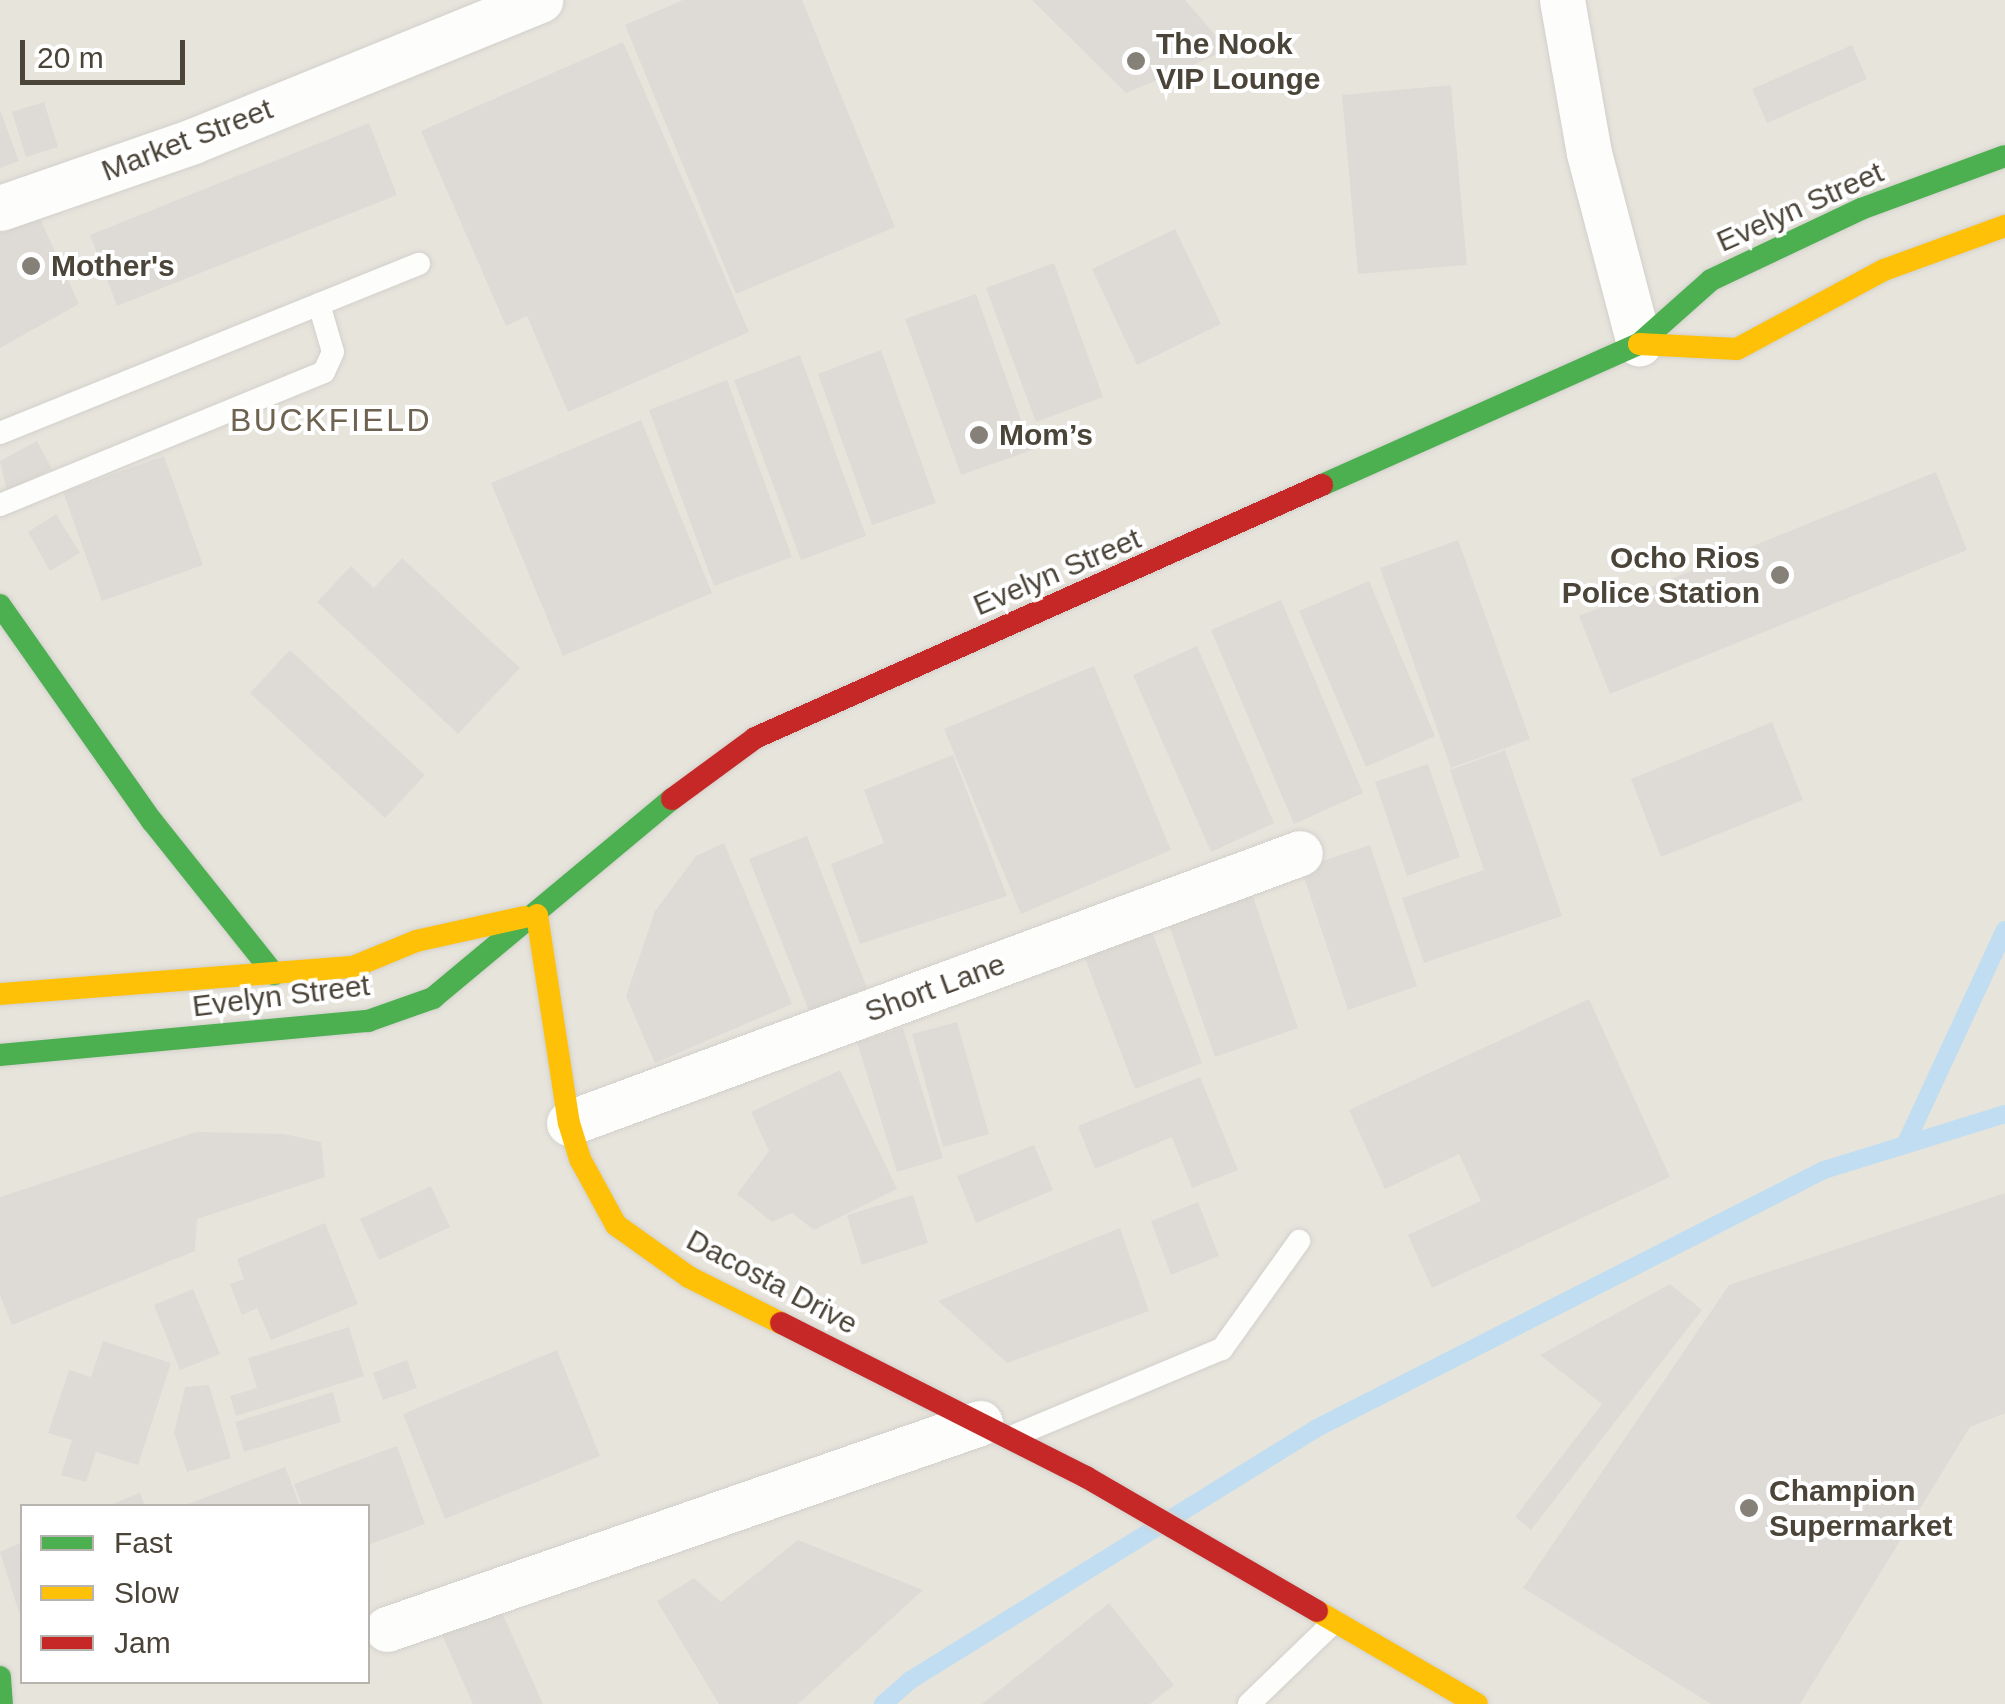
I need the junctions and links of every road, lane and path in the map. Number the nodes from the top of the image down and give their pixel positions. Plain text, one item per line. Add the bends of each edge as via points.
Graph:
1 (540, 0) edge
2 (1562, 0) edge
3 (2005, 156) edge
4 (0, 208) edge
5 (2005, 226) edge
6 (419, 264) dead end
7 (320, 304) junction
8 (1639, 344) junction
9 (0, 432) edge
10 (0, 505) edge
11 (0, 605) edge
12 (1300, 853) dead end
13 (537, 914) junction
14 (274, 974) junction
15 (0, 994) edge
16 (0, 1055) edge
17 (569, 1123) junction
18 (1299, 1241) dead end
19 (994, 1431) junction
20 (1332, 1623) junction
21 (387, 1629) dead end
22 (0, 1677) edge
23 (2, 1704) edge
24 (1250, 1704) edge
25 (1477, 1704) edge

1 - 4 street, Market Street via 193,140
2 - 8 street via 1588,153
3 - 8 street, Evelyn Street via 1861,209 1711,280
5 - 8 street, Evelyn Street via 1884,270 1737,349
6 - 7 lane
7 - 9 lane
7 - 10 lane via 333,352 324,372
8 - 13 street, Evelyn Street via 755,738 635,826
11 - 14 street via 152,821
12 - 17 street, Short Lane
13 - 14 street, Evelyn Street via 416,940 353,967
13 - 16 street, Evelyn Street via 433,998 368,1021
13 - 17 street, Dacosta Drive
14 - 15 street, Evelyn Street
17 - 19 street, Dacosta Drive via 580,1159 616,1225 689,1278
18 - 19 lane via 1222,1349
19 - 20 street, Dacosta Drive via 1086,1476
19 - 21 street
20 - 24 lane
20 - 25 street
22 - 23 street

